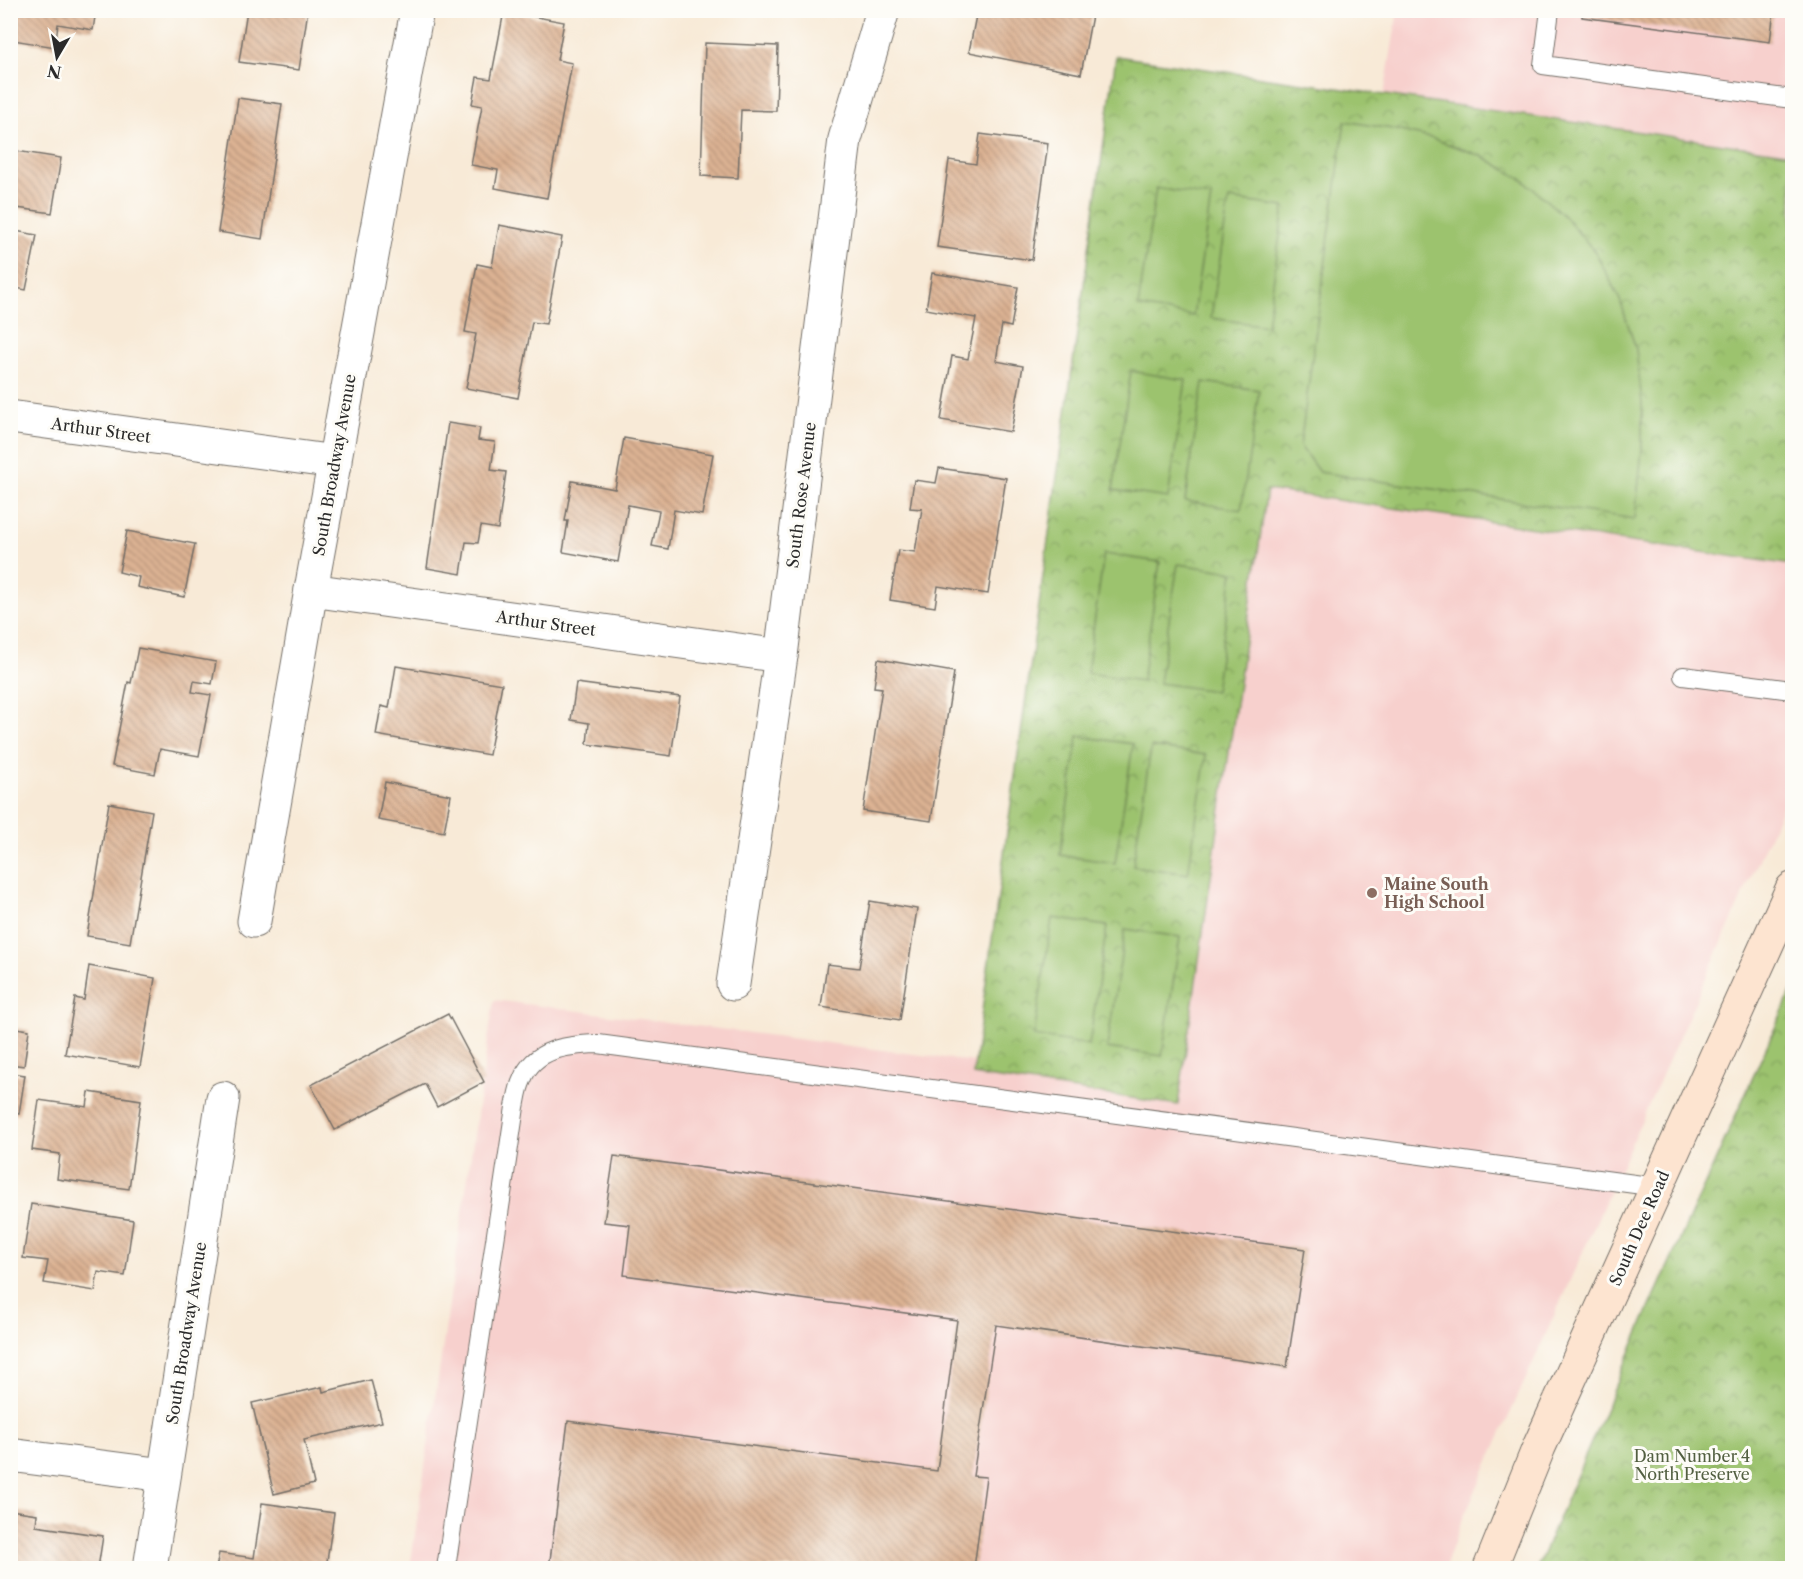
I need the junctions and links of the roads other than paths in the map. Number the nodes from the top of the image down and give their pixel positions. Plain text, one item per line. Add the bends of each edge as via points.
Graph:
1 (417, 10) edge
2 (883, 10) edge
3 (1551, 10) edge
4 (1792, 99) edge
5 (10, 417) edge
6 (335, 462) junction
7 (311, 590) junction
8 (781, 656) junction
9 (1683, 676) dead end
10 (1792, 690) edge
11 (1792, 889) edge
12 (254, 921) dead end
13 (733, 984) dead end
14 (223, 1098) dead end
15 (1657, 1187) junction
16 (10, 1455) edge
17 (164, 1475) junction
18 (150, 1569) edge
19 (446, 1569) edge
20 (1490, 1569) edge

1 - 6 street, South Broadway Avenue
2 - 8 street, South Rose Avenue via 845,139
3 - 4 lane via 1543,66
5 - 6 street, Arthur Street
6 - 7 street, South Broadway Avenue
7 - 8 street, Arthur Street
7 - 12 street, South Broadway Avenue
8 - 13 street, South Rose Avenue
9 - 10 lane
11 - 15 main road, South Dee Road
14 - 17 street, South Broadway Avenue
15 - 19 lane via 598,1044 570,1044 549,1051 532,1063 522,1079 515,1107
15 - 20 main road, South Dee Road via 1539,1447
16 - 17 street
17 - 18 street, South Broadway Avenue

